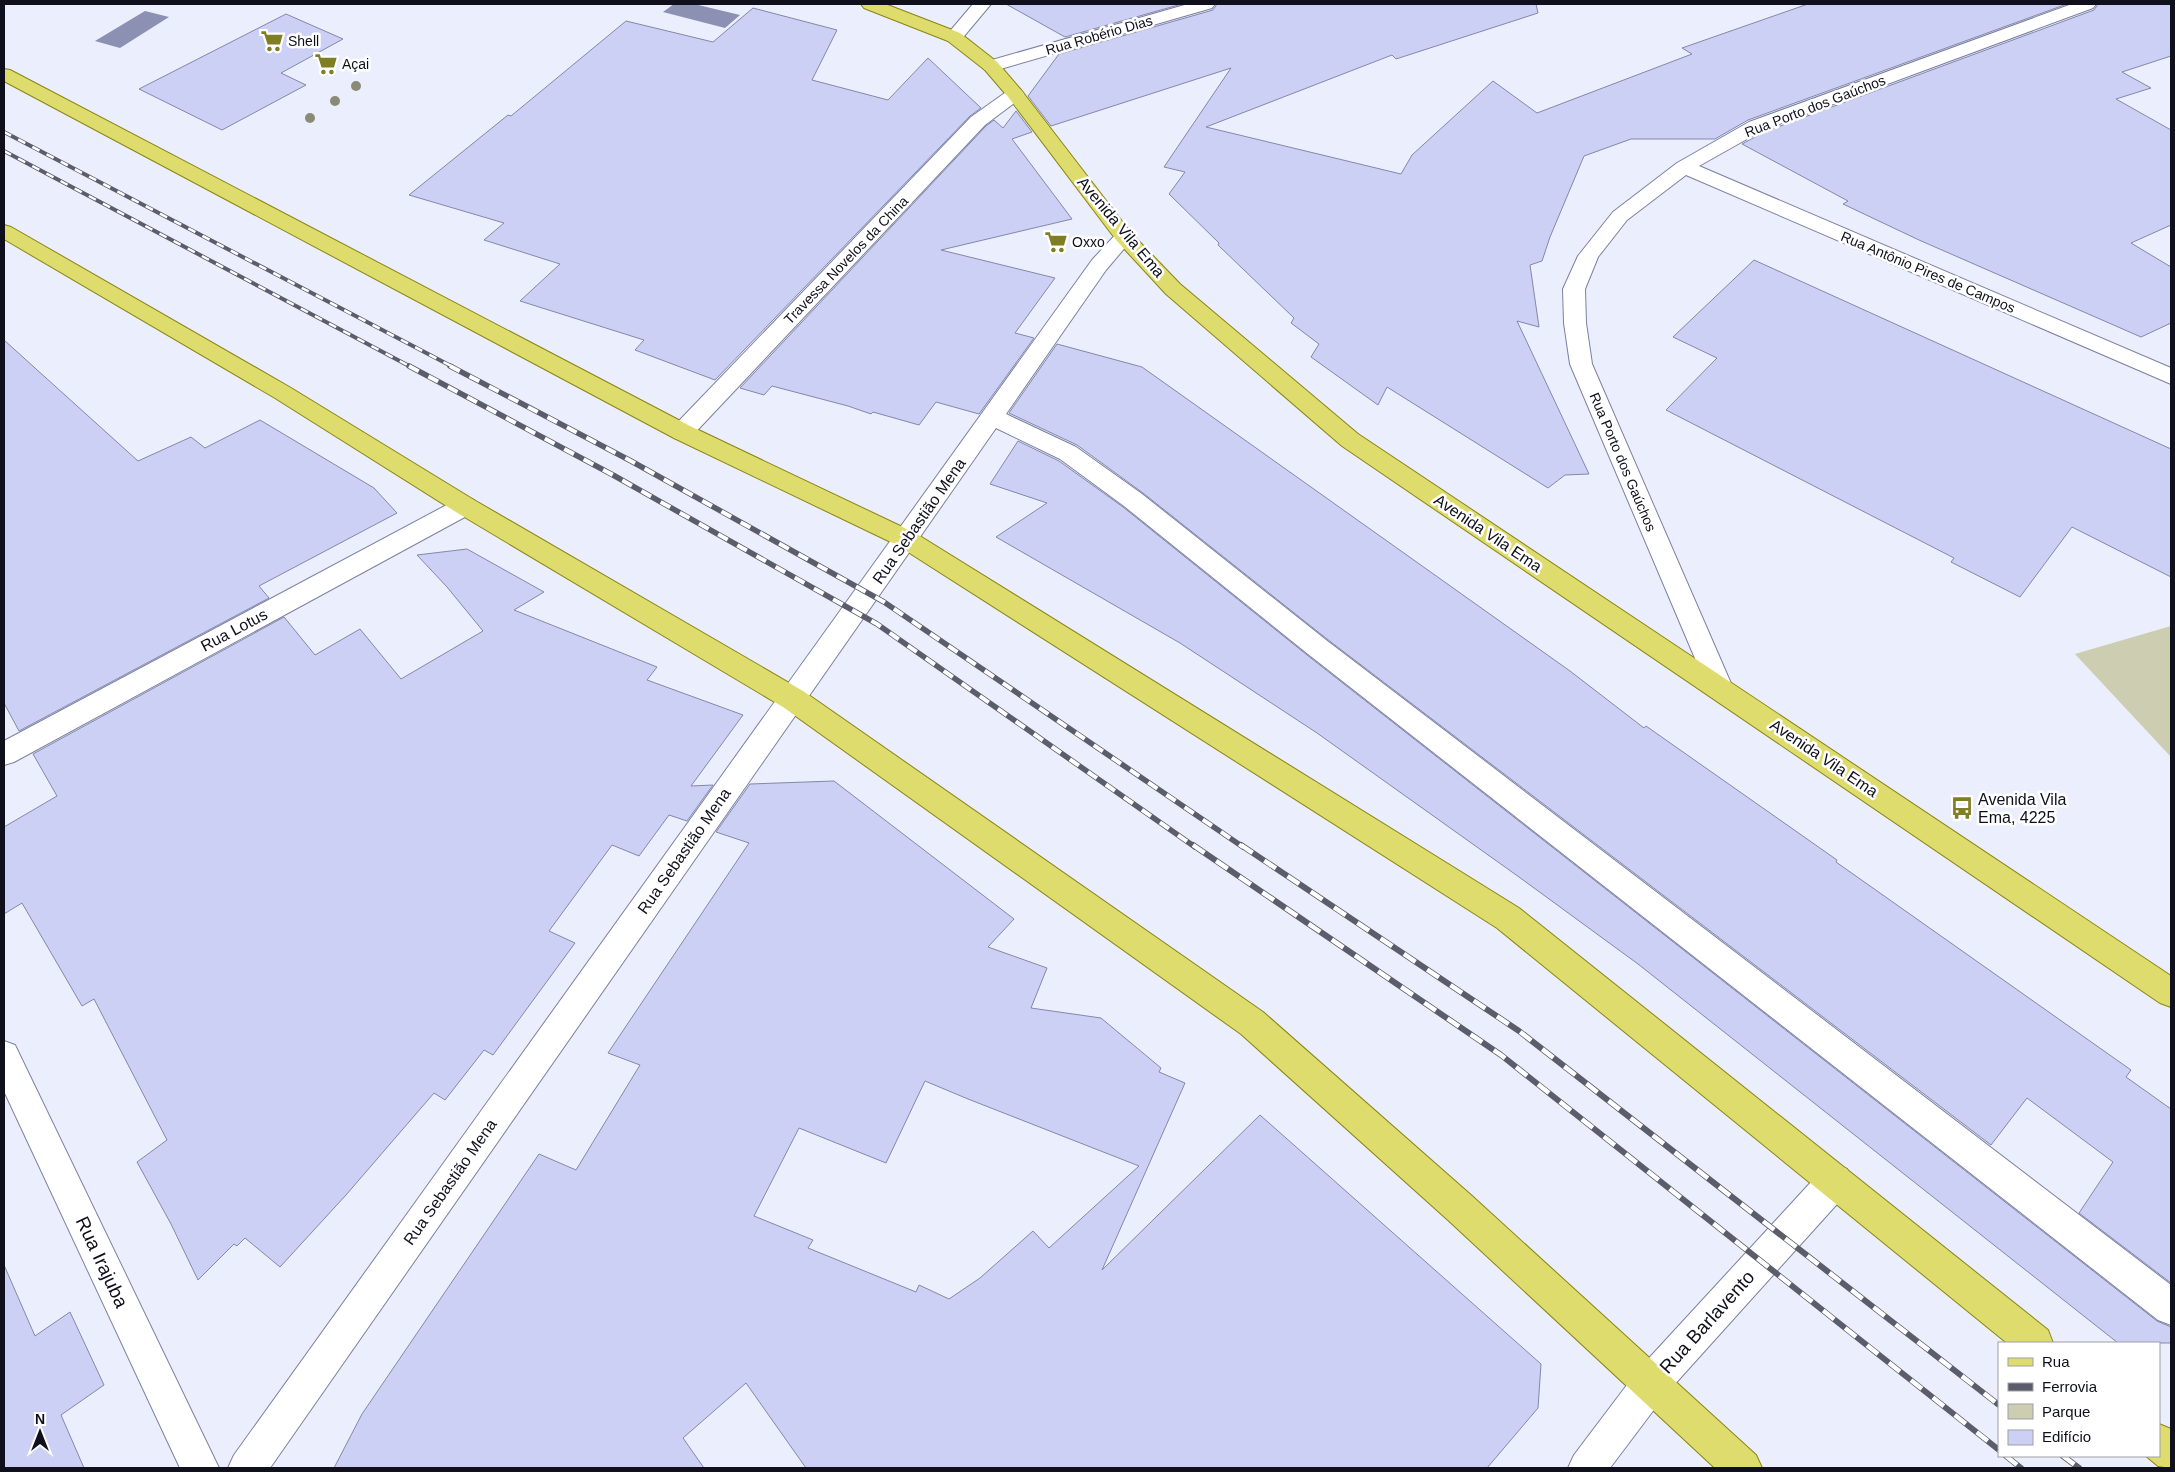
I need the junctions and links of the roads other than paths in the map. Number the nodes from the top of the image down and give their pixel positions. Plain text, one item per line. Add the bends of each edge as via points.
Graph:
1 (870, 4) edge
2 (982, 4) edge
3 (1206, 4) edge
4 (2087, 4) edge
5 (954, 37) junction
6 (991, 66) junction
7 (4, 74) edge
8 (1014, 94) junction
9 (1684, 167) junction
10 (4, 231) edge
11 (1124, 237) junction
12 (2171, 377) edge
13 (993, 417) junction
14 (682, 432) junction
15 (465, 506) junction
16 (906, 539) junction
17 (1720, 688) junction
18 (793, 699) junction
19 (4, 754) edge
20 (2171, 993) edge
21 (4, 1056) edge
22 (1835, 1182) junction
23 (2171, 1308) edge
24 (2034, 1342) edge
25 (1652, 1382) junction
26 (2160, 1444) edge
27 (2171, 1453) edge
28 (200, 1468) edge
29 (247, 1468) edge
30 (1587, 1468) edge
31 (1743, 1468) edge

1 - 5 main road, Avenida Vila Ema
2 - 5 street
3 - 6 street, Rua Robério Dias
4 - 9 street, Rua Porto dos Gaúchos via 1756,126
5 - 6 main road, Avenida Vila Ema
6 - 8 main road, Avenida Vila Ema
7 - 14 main road
8 - 11 main road, Avenida Vila Ema
8 - 14 street, Travessa Novelos da China via 978,121
9 - 12 street, Rua Antônio Pires de Campos
9 - 17 street, Rua Porto dos Gaúchos via 1620,216 1588,256 1574,289 1575,323 1581,364
10 - 15 main road via 282,393
11 - 13 street, Rua Sebastião Mena via 1099,265
11 - 17 main road, Avenida Vila Ema via 1174,289 1350,440
13 - 16 street, Rua Sebastião Mena
13 - 23 street via 1068,453 1117,489 1348,672
14 - 16 main road
15 - 18 main road
15 - 19 street, Rua Lotus
16 - 18 street, Rua Sebastião Mena
16 - 22 main road via 1508,918
17 - 20 main road, Avenida Vila Ema
18 - 25 main road via 1252,1024
18 - 29 street, Rua Sebastião Mena
21 - 28 street, Rua Irajuba
22 - 24 main road
22 - 25 street, Rua Barlavento
25 - 30 street, Rua Barlavento
25 - 31 main road
26 - 27 main road

